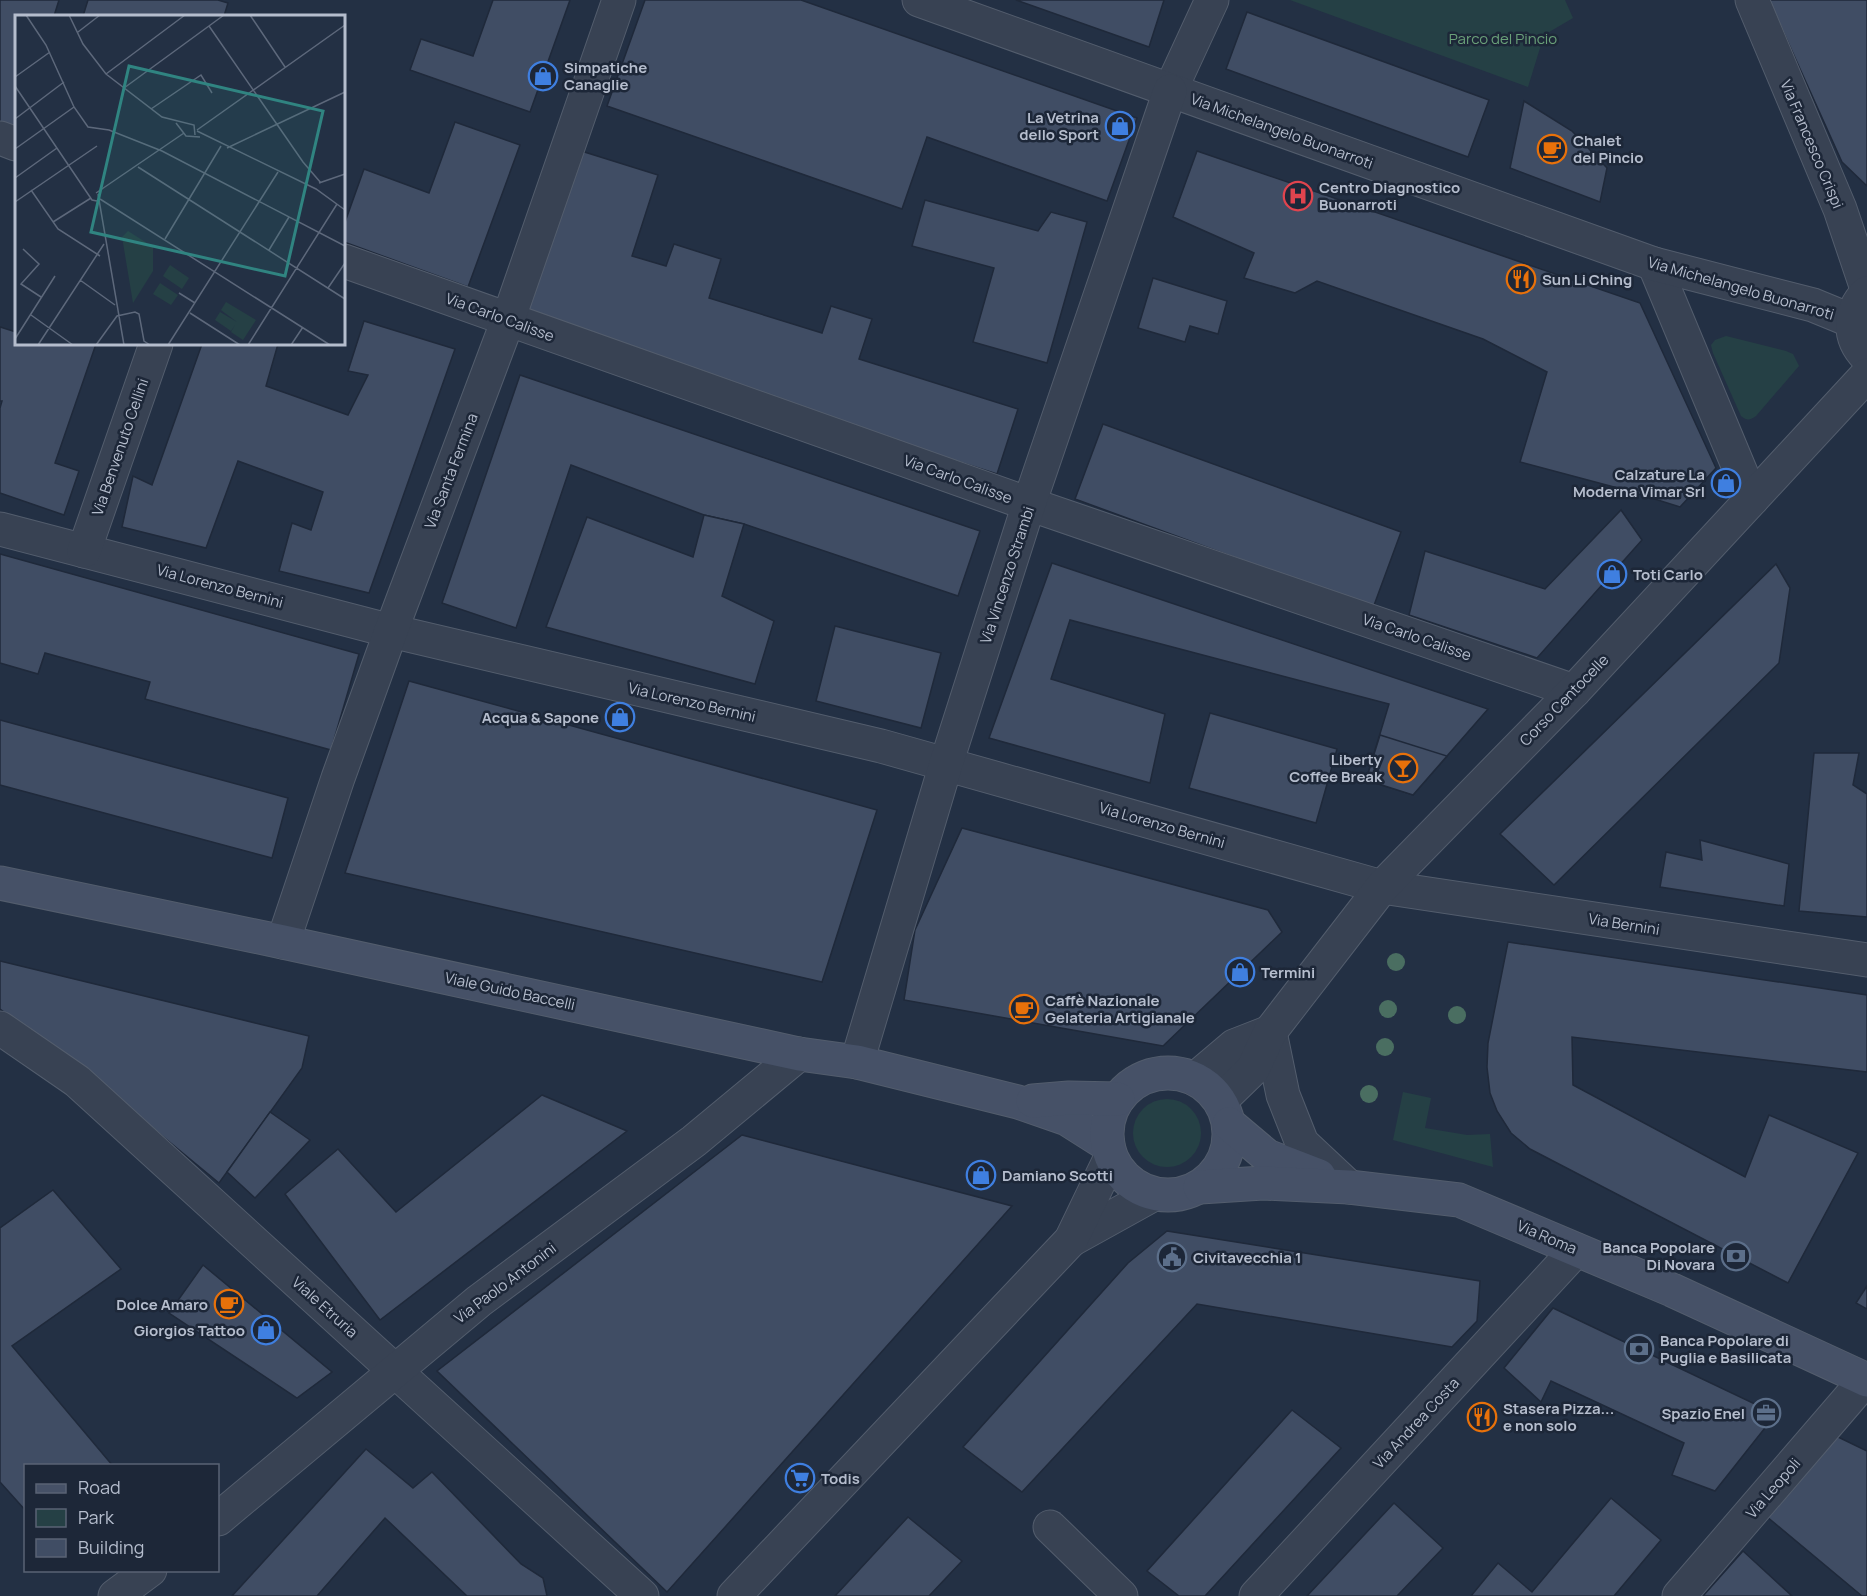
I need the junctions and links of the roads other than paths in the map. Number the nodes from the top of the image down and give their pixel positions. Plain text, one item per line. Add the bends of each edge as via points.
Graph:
1 (620, 0) edge
2 (919, 0) edge
3 (1212, 0) edge
4 (1752, 0) edge
5 (1170, 92) junction
6 (0, 138) edge
7 (15, 144) edge
8 (345, 261) edge
9 (1654, 264) junction
10 (1862, 301) edge
11 (508, 320) junction
12 (156, 345) edge
13 (1867, 357) edge
14 (1867, 375) edge
15 (1752, 498) junction
16 (1029, 504) junction
17 (0, 529) edge
18 (84, 551) junction
19 (391, 631) junction
20 (1574, 691) junction
21 (946, 764) junction
22 (0, 883) edge
23 (1382, 887) junction
24 (283, 942) junction
25 (1867, 960) edge
26 (0, 1028) edge
27 (1270, 1032) junction
28 (799, 1054) junction
29 (857, 1062) junction
30 (1195, 1079) junction
31 (1118, 1099) junction
32 (1018, 1102) junction
33 (1225, 1112) junction
34 (1110, 1151) junction
35 (1200, 1187) junction
36 (1349, 1187) junction
37 (1155, 1194) junction
38 (1071, 1240) junction
39 (1576, 1250) junction
40 (395, 1371) junction
41 (1867, 1380) edge
42 (219, 1518) edge
43 (1050, 1527) dead end
44 (147, 1572) edge
45 (115, 1596) edge
46 (642, 1596) edge
47 (734, 1596) edge
48 (1120, 1596) edge
49 (1256, 1596) edge
50 (1679, 1596) edge

1 - 11 street, Via Santa Fermina
2 - 5 street, Via Michelangelo Buonarroti
3 - 5 street, Via Vincenzo Strambi
4 - 10 street, Via Francesco Crispi via 1840,209
5 - 9 street, Via Michelangelo Buonarroti
5 - 16 street, Via Vincenzo Strambi
6 - 7 street
8 - 11 street, Via Carlo Calisse
9 - 10 street, Via Michelangelo Buonarroti via 1813,305
9 - 15 street
10 - 13 street, Via Francesco Crispi via 1857,344
11 - 16 street, Via Carlo Calisse
11 - 19 street, Via Santa Fermina
12 - 18 street, Via Benvenuto Cellini
14 - 15 street, Corso Centocelle
15 - 20 street, Corso Centocelle
16 - 20 street, Via Carlo Calisse
16 - 21 street, Via Vincenzo Strambi
17 - 18 street, Via Lorenzo Bernini
18 - 19 street, Via Lorenzo Bernini
19 - 21 street, Via Lorenzo Bernini
19 - 24 street, Via Santa Fermina
20 - 23 street, Corso Centocelle
21 - 23 street, Via Lorenzo Bernini
21 - 29 street, Via Vincenzo Strambi
22 - 24 main road, Viale Guido Baccelli
23 - 25 street, Via Bernini
23 - 27 street, Corso Centocelle
24 - 28 main road, Viale Guido Baccelli
26 - 40 street, Viale Etruria via 77,1081
27 - 30 street via 1234,1046
27 - 33 street, Corso Centocelle via 1253,1069
27 - 36 street via 1283,1095 1302,1143
28 - 29 main road, Viale Guido Baccelli
28 - 40 street, Via Paolo Antonini via 694,1141 479,1301
29 - 32 main road, Viale Guido Baccelli
30 - 31 main road via 1158,1074 1139,1080
30 - 33 main road via 1213,1091
31 - 32 main road
31 - 34 main road via 1108,1122
32 - 34 main road via 1067,1119
33 - 35 main road via 1225,1159
33 - 36 main road via 1267,1156
34 - 37 main road via 1124,1178
34 - 38 street
35 - 36 main road via 1263,1183
35 - 37 main road via 1179,1195
36 - 39 main road, Via Roma via 1459,1200
37 - 38 street
38 - 47 street
39 - 41 main road, Via Roma
39 - 49 street, Via Andrea Costa
40 - 42 street, Via Paolo Antonini
40 - 46 street, Viale Etruria
41 - 50 street, Via Leopoli
43 - 48 street
44 - 45 street

